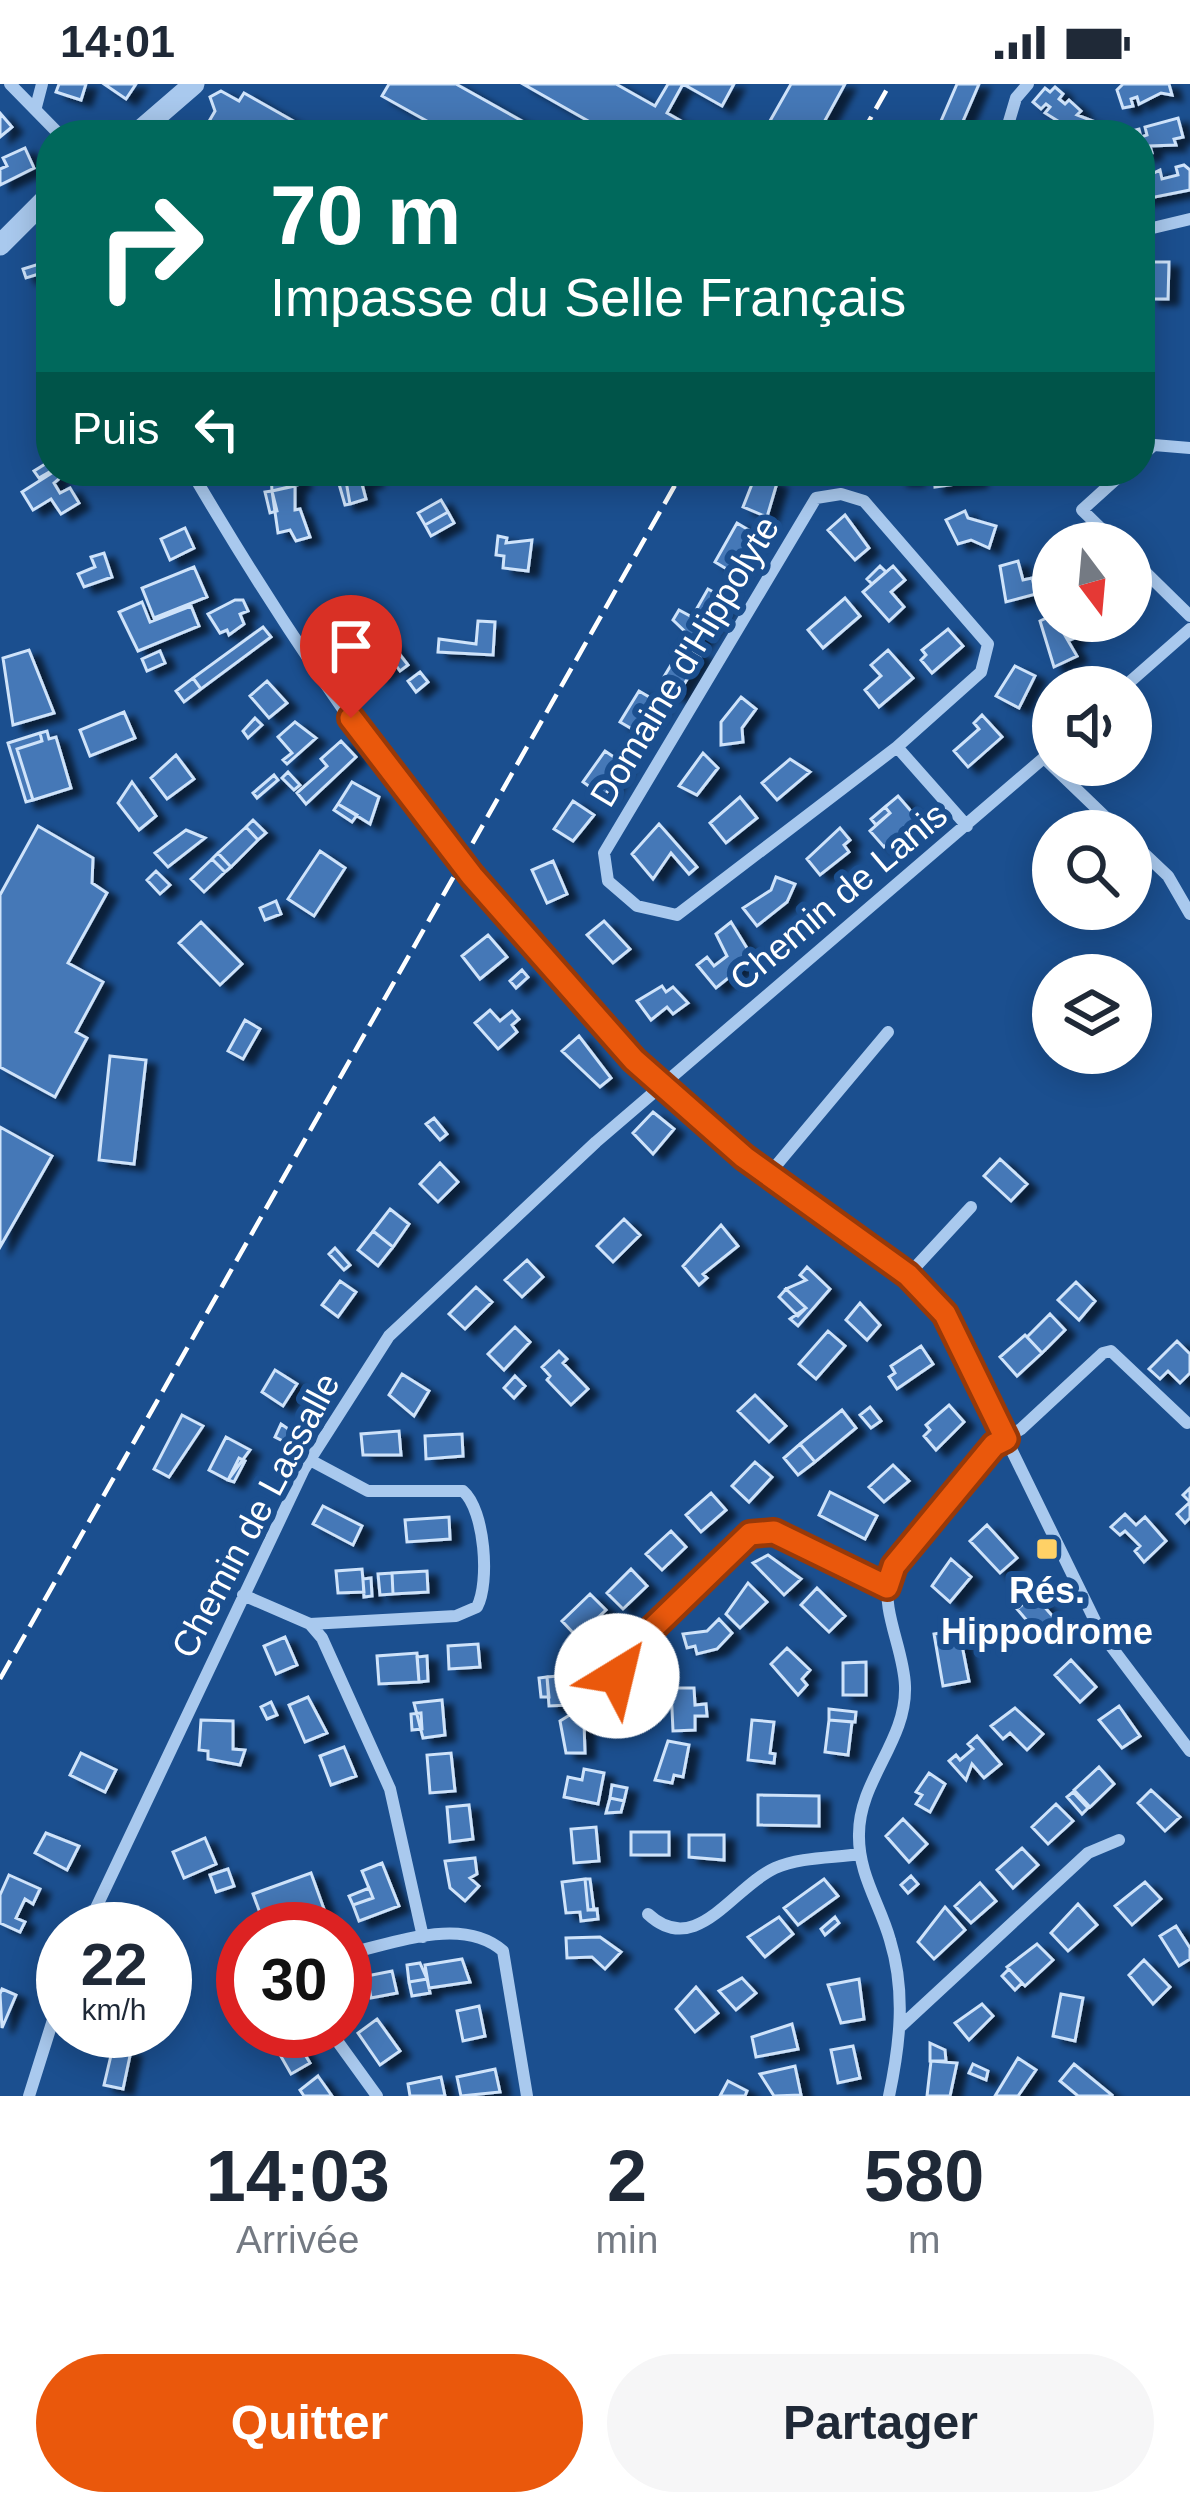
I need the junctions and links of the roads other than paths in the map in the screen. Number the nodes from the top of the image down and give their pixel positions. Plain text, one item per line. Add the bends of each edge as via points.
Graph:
1 (10, 84) edge
2 (41, 84) edge
3 (194, 84) edge
4 (1028, 84) edge
5 (36, 107) junction
6 (47, 120) edge
7 (152, 120) edge
8 (1009, 120) edge
9 (36, 209) edge
10 (1190, 218) edge
11 (1155, 227) edge
12 (0, 245) edge
13 (1155, 445) edge
14 (1190, 448) edge
15 (200, 486) edge
16 (1108, 486) edge
17 (1094, 522) edge
18 (1152, 579) edge
19 (1190, 616) edge
20 (1190, 629) edge
21 (1148, 666) edge
22 (897, 747) junction
23 (1032, 768) edge
24 (1078, 786) edge
25 (1100, 810) edge
26 (967, 826) junction
27 (1152, 861) edge
28 (1190, 914) edge
29 (888, 1032) dead end
30 (660, 1087) junction
31 (769, 1174) junction
32 (971, 1207) dead end
33 (908, 1275) junction
34 (1187, 1424) edge
35 (1006, 1439) junction
36 (310, 1460) junction
37 (887, 1587) junction
38 (243, 1594) junction
39 (310, 1624) junction
40 (626, 1720) dead end
41 (1190, 1751) edge
42 (1119, 1840) dead end
43 (860, 1854) junction
44 (99, 1902) edge
45 (648, 1914) dead end
46 (423, 1937) junction
47 (372, 1948) edge
48 (900, 2027) junction
49 (41, 2058) edge
50 (350, 2058) edge
51 (29, 2096) edge
52 (377, 2096) edge
53 (527, 2096) edge
54 (889, 2096) edge

1 - 5 street
2 - 5 street
3 - 7 street
4 - 8 street
5 - 6 street
9 - 12 street
10 - 11 street
13 - 14 street
15 - 30 street via 276,616 477,881
16 - 17 street via 1082,510
18 - 19 street
20 - 21 street
22 - 22 street, Domaine d'Hippolyte via 981,672 988,644 864,501 816,498 604,853 608,881 637,906 677,915
22 - 26 street
23 - 26 street, Chemin de Lanis
24 - 25 street
26 - 30 street, Chemin de Lanis
27 - 28 street
29 - 31 street
30 - 31 street
30 - 36 street, Chemin de Lassalle via 407,1315
31 - 33 street
32 - 33 street
33 - 35 street via 945,1314
34 - 35 street via 1111,1351
35 - 37 street via 902,1556
35 - 41 street via 1101,1633
36 - 38 street, Chemin de Lassalle
36 - 39 street via 368,1491 451,1488 470,1496 483,1594 477,1607 456,1616
37 - 40 street via 774,1532 750,1534 626,1654 617,1676
37 - 43 street via 905,1692 899,1725 863,1800
38 - 39 street
38 - 44 street, Chemin de Lassalle
39 - 46 street via 390,1789
42 - 48 street via 1088,1853
43 - 45 street via 771,1870 687,1929 668,1929
43 - 48 street via 891,1942
46 - 47 street
46 - 53 street via 462,1932 488,1937 503,1951
48 - 54 street
49 - 51 street
50 - 52 street

